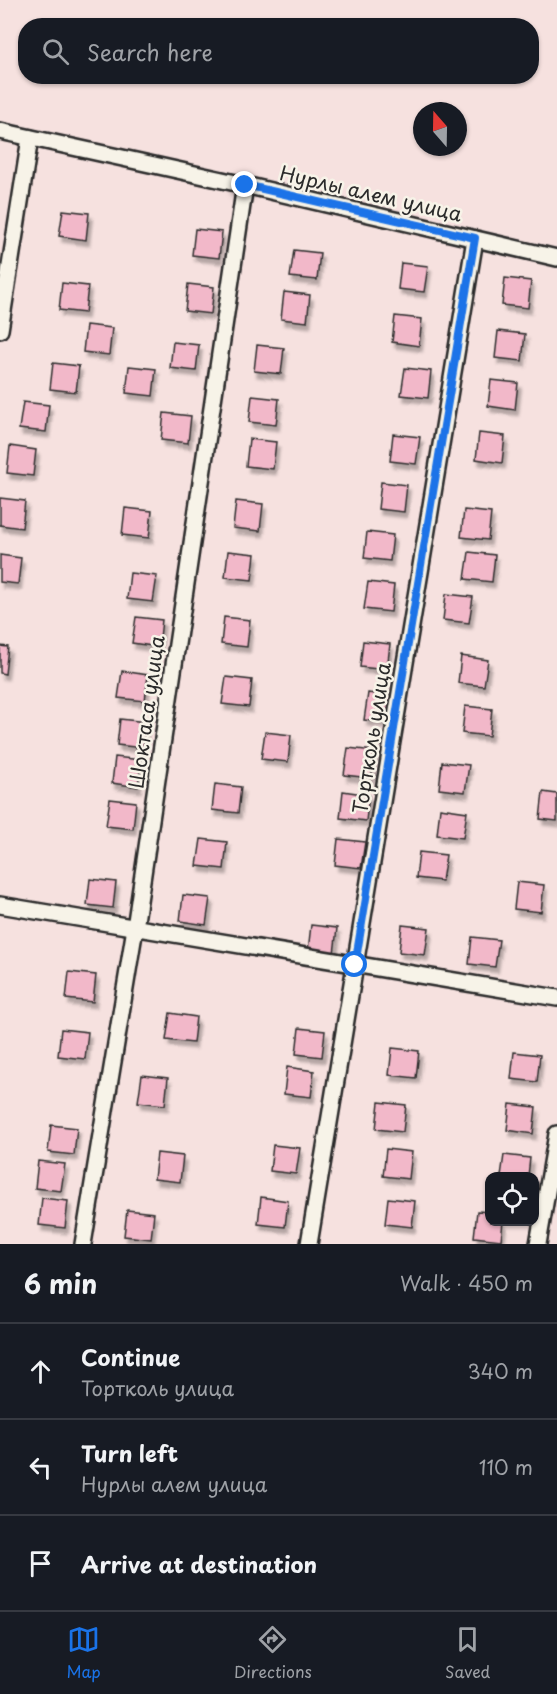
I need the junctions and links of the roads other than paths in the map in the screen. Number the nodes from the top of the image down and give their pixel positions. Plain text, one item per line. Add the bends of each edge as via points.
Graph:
1 (0, 131) edge
2 (30, 138) junction
3 (245, 185) junction
4 (475, 238) junction
5 (557, 258) edge
6 (0, 330) edge
7 (0, 905) edge
8 (135, 928) junction
9 (355, 965) junction
10 (557, 998) edge
11 (557, 1134) edge
12 (83, 1244) edge
13 (309, 1244) edge
14 (538, 1244) edge

1 - 2 street, Нурлы алем улица
2 - 3 street, Нурлы алем улица
2 - 6 street
3 - 4 street, Нурлы алем улица
3 - 8 street, Шоктаса улица
4 - 5 street, Нурлы алем улица
4 - 9 street, Тортколь улица
7 - 8 street
8 - 9 street
8 - 12 street, Шоктаса улица
9 - 10 street
9 - 13 street, Тортколь улица
11 - 14 street

